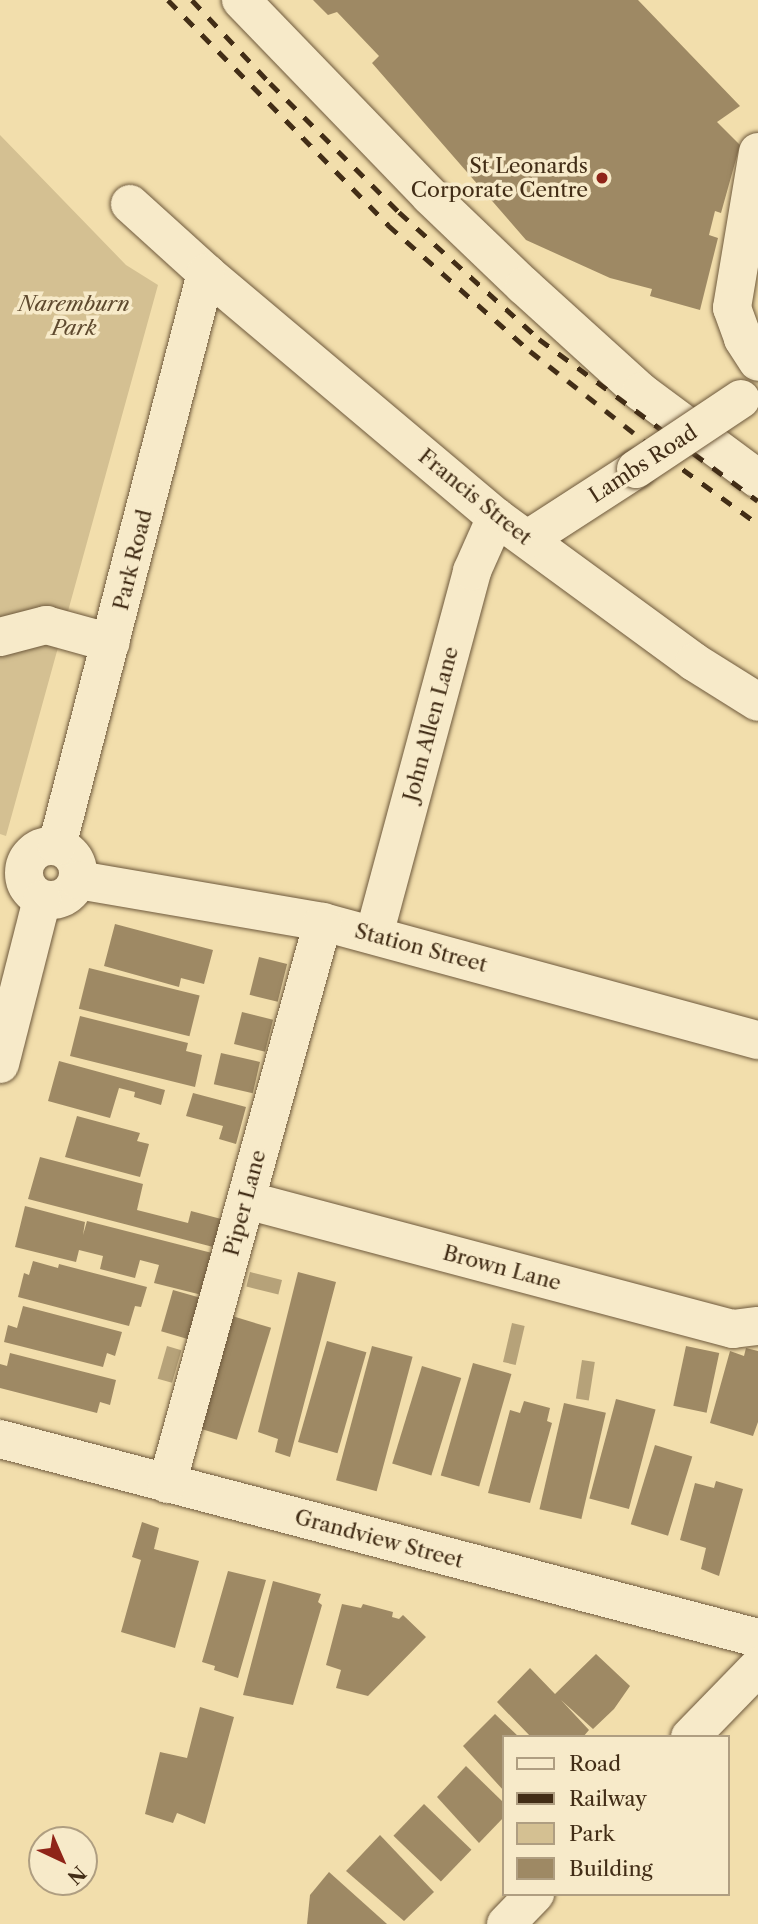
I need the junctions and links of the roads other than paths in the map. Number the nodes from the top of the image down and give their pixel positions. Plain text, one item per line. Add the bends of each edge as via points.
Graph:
1 (241, 0) edge
2 (758, 152) edge
3 (130, 204) dead end
4 (206, 273) junction
5 (758, 362) edge
6 (750, 395) edge
7 (758, 479) edge
8 (496, 517) junction
9 (528, 539) junction
10 (0, 637) edge
11 (111, 643) junction
12 (758, 702) edge
13 (57, 846) junction
14 (78, 880) junction
15 (22, 881) edge
16 (323, 922) junction
17 (374, 934) junction
18 (758, 1040) edge
19 (0, 1063) edge
20 (246, 1200) junction
21 (758, 1326) edge
22 (0, 1439) edge
23 (167, 1484) junction
24 (758, 1638) edge
25 (758, 1667) edge
26 (692, 1735) edge
27 (533, 1896) edge
28 (506, 1924) edge

1 - 7 street via 430,196 524,286 641,392
2 - 5 street via 732,308 743,339
3 - 4 street, Francis Street
4 - 8 street, Francis Street
4 - 11 street, Park Road
6 - 9 street, Lambs Road, bridge
8 - 9 street, Francis Street
8 - 17 street, John Allen Lane via 472,571
9 - 12 street, Francis Street via 694,662
10 - 11 street via 46,625
11 - 13 street, Park Road
13 - 14 street via 75,859
13 - 15 street via 32,854
14 - 15 street via 62,898
14 - 16 street, Station Street
15 - 19 street
16 - 17 street, Station Street
16 - 20 street, Piper Lane
17 - 18 street, Station Street
20 - 21 street, Brown Lane via 733,1329
20 - 23 street, Piper Lane
22 - 23 street, Grandview Street
23 - 24 street, Grandview Street
25 - 26 street
27 - 28 street

